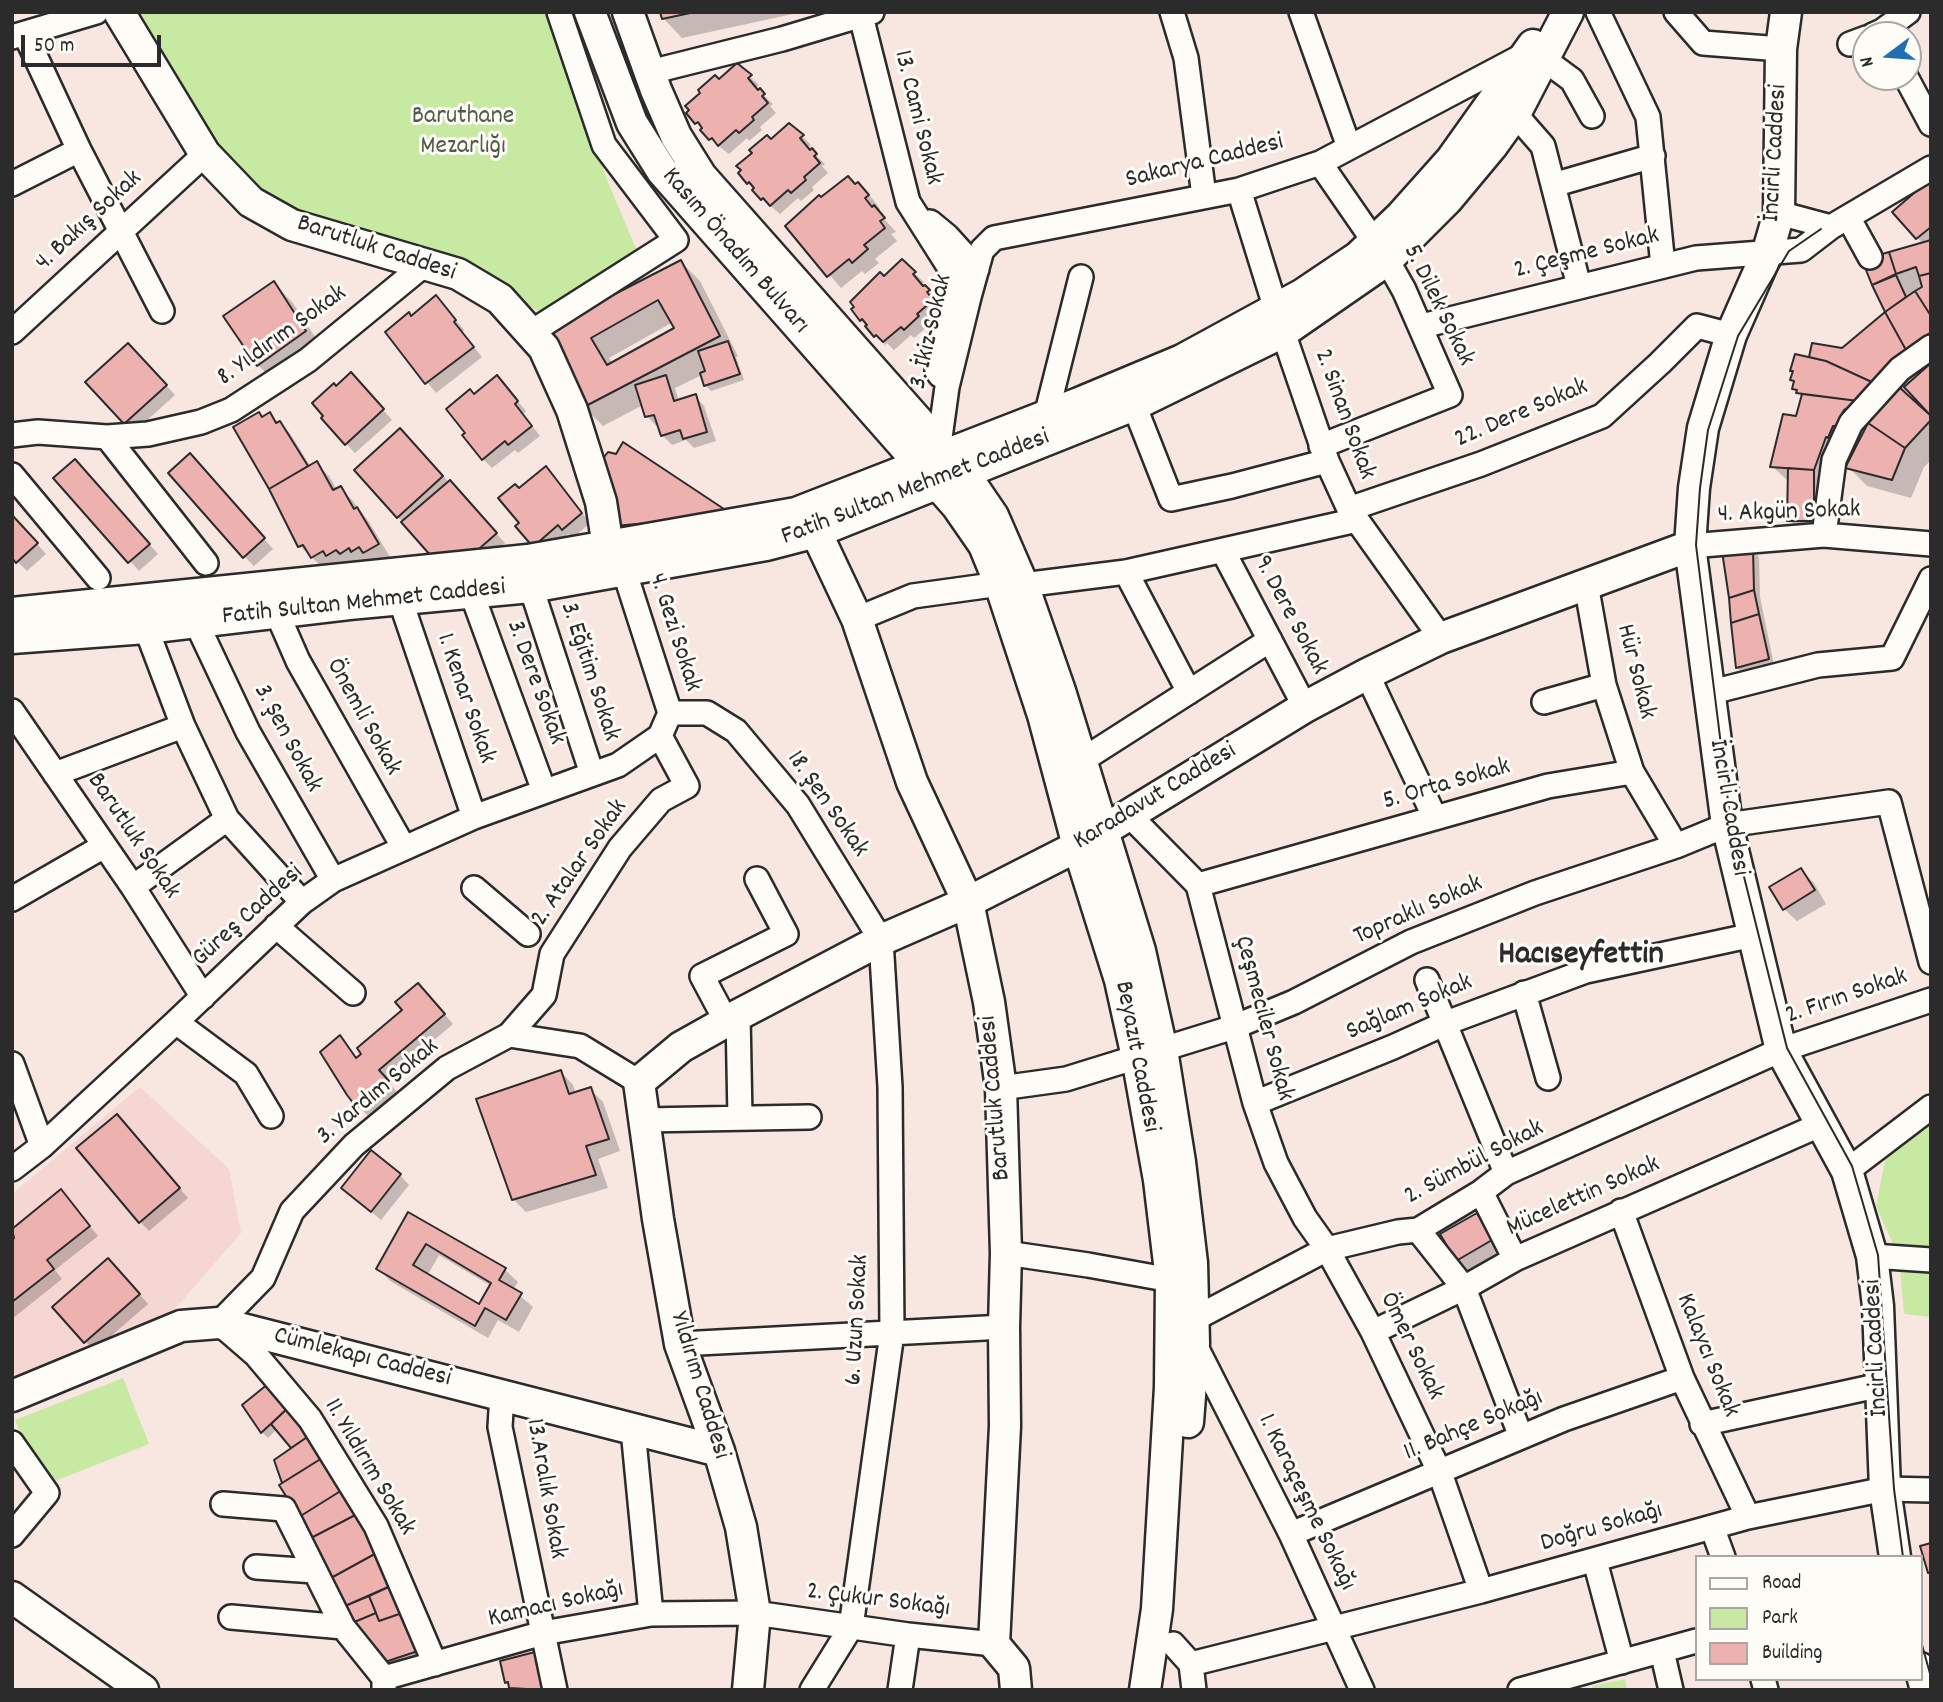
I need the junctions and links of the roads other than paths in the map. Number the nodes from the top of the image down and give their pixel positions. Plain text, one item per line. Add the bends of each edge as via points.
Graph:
1 (96, 12) edge
2 (119, 12) edge
3 (559, 12) edge
4 (590, 12) edge
5 (628, 12) edge
6 (1172, 12) edge
7 (1301, 12) edge
8 (1598, 12) edge
9 (1676, 12) edge
10 (1777, 12) edge
11 (1786, 12) edge
12 (865, 13) edge
13 (1565, 16) edge
14 (18, 35) edge
15 (1781, 50) junction
16 (1537, 56) junction
17 (650, 72) junction
18 (1913, 91) edge
19 (1515, 114) junction
20 (1592, 116) dead end
21 (1931, 124) edge
22 (1349, 147) junction
23 (79, 150) junction
24 (205, 154) junction
25 (1653, 156) junction
26 (1320, 163) junction
27 (1931, 169) edge
28 (12, 184) edge
29 (1553, 185) junction
30 (1239, 190) junction
31 (1204, 196) junction
32 (908, 202) junction
33 (1779, 214) junction
34 (1840, 222) junction
35 (121, 232) junction
36 (994, 238) joint
37 (1381, 251) junction
38 (1768, 251) junction
39 (1870, 257) dead end
40 (425, 264) junction
41 (1663, 266) junction
42 (976, 269) junction
43 (1082, 277) dead end
44 (1579, 286) junction
45 (162, 311) dead end
46 (1279, 321) junction
47 (1422, 326) junction
48 (12, 332) edge
49 (530, 333) junction
50 (1731, 335) junction
51 (1931, 346) edge
52 (947, 387) junction
53 (1134, 405) junction
54 (1046, 416) junction
55 (12, 435) edge
56 (107, 437) junction
57 (1324, 454) junction
58 (941, 464) junction
59 (12, 475) edge
60 (1353, 514) junction
61 (816, 532) junction
62 (1824, 536) junction
63 (1931, 544) edge
64 (1690, 545) junction
65 (1223, 551) junction
66 (616, 558) junction
67 (206, 563) dead end
68 (1126, 572) junction
69 (98, 578) dead end
70 (1931, 579) edge
71 (1012, 584) junction
72 (1586, 584) junction
73 (531, 587) junction
74 (472, 594) junction
75 (400, 599) junction
76 (12, 612) edge
77 (276, 613) junction
78 (857, 619) junction
79 (196, 622) junction
80 (146, 628) junction
81 (12, 638) edge
82 (1441, 638) junction
83 (1270, 640) junction
84 (1367, 674) junction
85 (1604, 685) junction
86 (1189, 692) junction
87 (1708, 693) junction
88 (1544, 702) dead end
89 (1305, 707) junction
90 (12, 711) edge
91 (670, 713) junction
92 (183, 726) junction
93 (660, 736) junction
94 (1081, 761) junction
95 (1632, 772) junction
96 (55, 774) junction
97 (592, 774) junction
98 (544, 791) junction
99 (1130, 816) junction
100 (474, 817) junction
101 (1435, 818) junction
102 (227, 819) junction
103 (1727, 825) junction
104 (1090, 839) junction
105 (104, 846) junction
106 (1676, 846) junction
107 (404, 848) junction
108 (757, 879) dead end
109 (333, 880) junction
110 (1198, 886) junction
111 (133, 887) junction
112 (474, 888) dead end
113 (12, 899) edge
114 (302, 902) junction
115 (968, 902) junction
116 (276, 926) junction
117 (528, 934) dead end
118 (1753, 935) junction
119 (881, 940) junction
120 (1931, 962) edge
121 (1427, 980) dead end
122 (353, 993) dead end
123 (1524, 993) junction
124 (203, 997) junction
125 (1931, 1000) edge
126 (732, 1018) junction
127 (176, 1022) junction
128 (1446, 1023) junction
129 (1234, 1027) junction
130 (509, 1035) junction
131 (1781, 1050) junction
132 (1149, 1054) junction
133 (12, 1064) edge
134 (1548, 1078) dead end
135 (639, 1082) junction
136 (1001, 1088) junction
137 (1255, 1103) junction
138 (1931, 1107) edge
139 (271, 1116) dead end
140 (740, 1118) junction
141 (809, 1118) dead end
142 (644, 1120) junction
143 (1822, 1124) junction
144 (42, 1146) junction
145 (12, 1169) edge
146 (1847, 1171) junction
147 (1507, 1173) junction
148 (1481, 1192) junction
149 (1620, 1211) junction
150 (1418, 1230) junction
151 (1327, 1249) junction
152 (1006, 1253) junction
153 (1872, 1256) junction
154 (1515, 1259) junction
155 (1931, 1260) edge
156 (1171, 1280) junction
157 (1464, 1288) junction
158 (219, 1323) junction
159 (1004, 1327) junction
160 (1194, 1331) junction
161 (1373, 1332) junction
162 (892, 1333) junction
163 (680, 1344) junction
164 (1682, 1378) junction
165 (1881, 1385) junction
166 (502, 1394) junction
167 (12, 1396) edge
168 (1702, 1424) junction
169 (633, 1430) junction
170 (1521, 1437) junction
171 (12, 1443) edge
172 (719, 1451) junction
173 (1440, 1473) junction
174 (1885, 1489) junction
175 (1931, 1490) edge
176 (223, 1504) dead end
177 (1748, 1517) junction
178 (1712, 1527) junction
179 (1291, 1534) junction
180 (12, 1535) edge
181 (1722, 1555) edge
182 (1895, 1555) edge
183 (1595, 1561) junction
184 (256, 1567) dead end
185 (315, 1571) junction
186 (1481, 1591) junction
187 (12, 1597) edge
188 (651, 1614) junction
189 (755, 1614) junction
190 (231, 1617) dead end
191 (851, 1627) junction
192 (343, 1628) junction
193 (1335, 1629) junction
194 (543, 1633) junction
195 (908, 1635) junction
196 (1694, 1642) edge
197 (994, 1644) junction
198 (1662, 1651) junction
199 (1182, 1654) junction
200 (1622, 1662) junction
201 (435, 1664) junction
202 (384, 1684) edge
203 (143, 1690) edge
204 (555, 1690) edge
205 (748, 1690) edge
206 (812, 1690) edge
207 (900, 1690) edge
208 (1016, 1690) edge
209 (1145, 1690) edge
210 (1164, 1690) edge
211 (1194, 1690) edge
212 (1362, 1690) edge
213 (1520, 1690) edge
214 (1671, 1690) edge

1 - 14 street
2 - 24 main road, Barutluk Caddesi
3 - 49 street via 604,145 676,240
4 - 58 main road, Kasım Önadım Bulvarı via 632,123 662,171
5 - 17 main road, Kasım Önadım Bulvarı
6 - 31 street via 1186,58
7 - 22 street
8 - 25 street via 1648,117
9 - 15 street via 1703,43
10 - 15 main road
11 - 15 main road
12 - 17 street
12 - 32 street, 13. Cami Sokak
13 - 16 main road, Fatih Sultan Mehmet Caddesi
14 - 23 street
15 - 33 main road, İncirli Caddesi
16 - 19 main road, Fatih Sultan Mehmet Caddesi
16 - 20 street via 1572,80
16 - 22 street, Sakarya Caddesi
16 - 37 main road, Fatih Sultan Mehmet Caddesi
17 - 58 main road, Kasım Önadım Bulvarı via 676,136 701,176
18 - 21 street
19 - 29 street via 1543,146
19 - 37 main road, Fatih Sultan Mehmet Caddesi via 1447,200
22 - 26 street, Sakarya Caddesi
23 - 28 street
23 - 35 street
24 - 35 street, 4. Bakış Sokak
24 - 40 main road, Barutluk Caddesi via 251,202 292,225
25 - 29 street
25 - 41 street
26 - 30 street, Sakarya Caddesi
26 - 37 street, 5. Dilek Sokak
27 - 34 street, 2. Çeşme Sokak
29 - 44 street
30 - 31 street, Sakarya Caddesi
30 - 46 street, 2. Sinan Sokak
31 - 36 street, Sakarya Caddesi
32 - 42 street
32 - 52 street, 13. Cami Sokak via 953,273 959,292 941,341 937,371
33 - 34 street
33 - 38 main road, İncirli Caddesi
34 - 38 street, 2. Çeşme Sokak via 1801,250
34 - 39 street
35 - 45 street
35 - 48 street, 4. Bakış Sokak
36 - 42 street, 3. İkiz Sokak via 982,250
37 - 46 main road, Fatih Sultan Mehmet Caddesi via 1336,272
37 - 47 street, 5. Dilek Sokak
38 - 41 street, 2. Çeşme Sokak
38 - 50 main road, İncirli Caddesi
40 - 49 main road, Barutluk Caddesi via 458,274 500,299
40 - 56 street, 8. Yıldırım Sokak via 308,360 231,410 148,434
41 - 44 street, 2. Çeşme Sokak
42 - 52 street, 3. İkiz Sokak
43 - 54 street
44 - 47 street, 2. Çeşme Sokak
46 - 53 main road, Fatih Sultan Mehmet Caddesi
46 - 54 main road, Fatih Sultan Mehmet Caddesi
46 - 57 street, 2. Sinan Sokak
47 - 57 street, 5. Dilek Sokak via 1450,395
49 - 66 main road, Barutluk Caddesi via 544,348 572,410
50 - 60 street, 22. Dere Sokak via 1697,326 1602,416
50 - 64 main road, İncirli Caddesi via 1703,428
51 - 62 street via 1900,369 1852,423 1834,460
52 - 58 street, 3. İkiz Sokak
53 - 57 street via 1171,499 1232,486
53 - 58 main road, Fatih Sultan Mehmet Caddesi
54 - 58 main road, Fatih Sultan Mehmet Caddesi
55 - 56 street, 8. Yıldırım Sokak via 38,432
56 - 67 street
57 - 60 street, 2. Sinan Sokak
58 - 61 main road, Fatih Sultan Mehmet Caddesi
58 - 66 main road, Fatih Sultan Mehmet Caddesi via 796,513
58 - 71 main road, Beyazıt Caddesi via 993,516
59 - 69 street
60 - 65 street, 22. Dere Sokak
60 - 82 street, 2. Sinan Sokak
61 - 66 main road, Fatih Sultan Mehmet Caddesi via 766,545
61 - 78 main road, Barutluk Caddesi
62 - 63 street, 4. Akgün Sokak
62 - 64 street, 4. Akgün Sokak
64 - 72 main road, Karadavut Caddesi
64 - 87 main road, İncirli Caddesi
65 - 68 street, 22. Dere Sokak
65 - 83 street, 9. Dere Sokak
66 - 73 main road, Fatih Sultan Mehmet Caddesi
66 - 76 main road, Fatih Sultan Mehmet Caddesi via 528,560
66 - 91 street, 4. Gezi Sokak
68 - 71 street, 22. Dere Sokak
68 - 86 street
70 - 87 street via 1892,658 1818,665
71 - 78 street, 22. Dere Sokak via 913,596
71 - 94 main road, Beyazıt Caddesi via 1060,691
71 - 104 main road, Beyazıt Caddesi via 1043,715
72 - 82 main road, Karadavut Caddesi
72 - 85 street, Hür Sokak
73 - 74 main road, Fatih Sultan Mehmet Caddesi
73 - 97 street, 3. Eğitim Sokak
74 - 75 main road, Fatih Sultan Mehmet Caddesi
74 - 98 street, 3. Dere Sokak
75 - 77 main road, Fatih Sultan Mehmet Caddesi
75 - 100 street, 1. Kenar Sokak
77 - 79 main road, Fatih Sultan Mehmet Caddesi
77 - 107 street, Önemli Sokak via 298,661
78 - 115 main road, Barutluk Caddesi via 912,782
79 - 80 main road, Fatih Sultan Mehmet Caddesi
79 - 109 street, 3. Şen Sokak via 248,732
80 - 81 main road, Fatih Sultan Mehmet Caddesi
80 - 92 street
82 - 84 main road, Karadavut Caddesi
83 - 86 street
83 - 89 street, 9. Dere Sokak
84 - 89 main road, Karadavut Caddesi
84 - 101 street
85 - 88 street
85 - 95 street, Hür Sokak
86 - 94 street
87 - 103 main road, İncirli Caddesi
89 - 99 main road, Karadavut Caddesi
90 - 96 street, Barutluk Sokak
91 - 93 street
91 - 119 street, 18. Şen Sokak via 707,713 736,731 798,805
92 - 96 street
92 - 102 street
93 - 97 street, Güreş Caddesi via 618,765
93 - 130 street, 2. Atalar Sokak via 687,786 661,800 620,848 552,954 544,995
94 - 104 main road, Beyazıt Caddesi
95 - 101 street, 5. Orta Sokak via 1548,786
95 - 106 street
96 - 105 street, Barutluk Sokak
97 - 98 street, Güreş Caddesi
98 - 100 street, Güreş Caddesi
99 - 104 main road, Karadavut Caddesi
99 - 110 street, Çeşmeciler Sokak
100 - 107 street, Güreş Caddesi
101 - 110 street, 5. Orta Sokak
102 - 111 street
102 - 114 street
103 - 106 street, Topraklı Sokak
103 - 118 main road, İncirli Caddesi
103 - 120 street, Topraklı Sokak via 1889,802
104 - 115 main road, Karadavut Caddesi
104 - 132 main road, Beyazıt Caddesi via 1140,951
105 - 111 street, Barutluk Sokak
105 - 113 street
106 - 129 street, Topraklı Sokak via 1535,893 1411,942
107 - 109 street, Güreş Caddesi
108 - 126 street via 786,933 702,976
109 - 114 street, Güreş Caddesi
110 - 129 street, Çeşmeciler Sokak
111 - 124 street, Barutluk Sokak
112 - 117 street, 2. Atalar Sokak
114 - 116 street, Güreş Caddesi
115 - 119 main road, Karadavut Caddesi
115 - 136 main road, Barutluk Caddesi
116 - 122 street
116 - 124 street, Güreş Caddesi
118 - 123 street, Sağlam Sokak via 1586,971
118 - 131 main road, İncirli Caddesi
119 - 126 main road, Karadavut Caddesi
119 - 162 street, 6. Uzun Sokak via 890,1087
121 - 128 street
123 - 128 street, Sağlam Sokak
123 - 134 street
124 - 127 street, Güreş Caddesi
125 - 131 street, 2. Fırın Sokak
126 - 135 main road, Karadavut Caddesi via 681,1047
126 - 140 street
127 - 139 street via 246,1074
127 - 144 street, Güreş Caddesi
128 - 137 street, Sağlam Sokak
128 - 147 street
129 - 132 street, Topraklı Sokak
129 - 137 street, Çeşmeciler Sokak
130 - 135 street via 580,1046
130 - 158 street, 3. Yardım Sokak via 447,1068 354,1145 292,1211 264,1278
131 - 143 main road, İncirli Caddesi
131 - 147 street, 2. Sümbül Sokak
132 - 136 street, Topraklı Sokak via 1066,1079
132 - 156 main road, Beyazıt Caddesi
132 - 160 main road, Beyazıt Caddesi via 1181,1161
133 - 144 street
135 - 142 main road, Yıldırım Caddesi
136 - 152 main road, Barutluk Caddesi
137 - 151 street, Çeşmeciler Sokak via 1276,1163
138 - 146 street
140 - 141 street
140 - 142 street
142 - 163 main road, Yıldırım Caddesi
143 - 146 main road, İncirli Caddesi
143 - 149 street, Mücelettin Sokak
144 - 145 street, Güreş Caddesi
146 - 153 main road, İncirli Caddesi
147 - 148 street, 2. Sümbül Sokak
148 - 150 street, 2. Sümbül Sokak
148 - 154 street
149 - 154 street, Mücelettin Sokak
149 - 164 street, Kalaycı Sokak
150 - 151 street, 2. Sümbül Sokak
150 - 157 street
151 - 160 street, 2. Sümbül Sokak
151 - 161 street, Ömer Sokak
152 - 156 street
152 - 159 main road, Barutluk Caddesi
153 - 155 street
153 - 165 main road, İncirli Caddesi
154 - 157 street, Mücelettin Sokak
156 - 209 main road, Beyazıt Caddesi via 1162,1539
157 - 161 street, Mücelettin Sokak
157 - 170 street
158 - 166 main road, Cümlekapı Caddesi
158 - 167 main road, Cümlekapı Caddesi via 181,1326
158 - 201 street, 11. Yıldırım Sokak via 256,1355 310,1419 376,1526
159 - 162 street
159 - 197 main road, Barutluk Caddesi via 1005,1426
160 - 179 street, 1. Karaçeşme Sokağı
160 - 199 main road, Beyazıt Caddesi
161 - 173 street, Ömer Sokak
162 - 163 street
162 - 191 street, 6. Uzun Sokak
163 - 172 main road, Yıldırım Caddesi
164 - 168 street, Kalaycı Sokak
164 - 170 street, 11. Bahçe Sokağı
165 - 168 street
165 - 174 main road, İncirli Caddesi
166 - 169 main road, Cümlekapı Caddesi
166 - 194 street, 13.Aralık Sokak via 500,1427
168 - 177 street, Kalaycı Sokak
169 - 172 main road, Cümlekapı Caddesi
169 - 188 street
170 - 173 street, 11. Bahçe Sokağı
171 - 180 street via 47,1493
172 - 189 main road, Yıldırım Caddesi via 741,1527
173 - 179 street, 11. Bahçe Sokağı
173 - 186 street, Ömer Sokak
174 - 175 street, Doğru Sokağı
174 - 177 street, Doğru Sokağı
174 - 182 main road, İncirli Caddesi
176 - 185 street via 284,1509
177 - 178 street, Doğru Sokağı
178 - 181 street
178 - 183 street, Doğru Sokağı
179 - 193 street, 1. Karaçeşme Sokağı
183 - 186 street, Doğru Sokağı
183 - 200 street
184 - 185 street
185 - 192 street
186 - 193 street, Doğru Sokağı
187 - 203 main road
188 - 189 street, Kamacı Sokağı
188 - 194 street, Kamacı Sokağı
189 - 191 street, 2. Çukur Sokağı
189 - 205 main road, Yıldırım Caddesi
190 - 192 street
191 - 195 street, 2. Çukur Sokağı
191 - 206 street, 6. Uzun Sokak
192 - 202 street
193 - 199 street, Doğru Sokağı
193 - 212 street, 1. Karaçeşme Sokağı
194 - 201 street, Kamacı Sokağı
194 - 204 street, 13.Aralık Sokak
195 - 197 street, 2. Çukur Sokağı
195 - 207 street
196 - 198 street
197 - 208 main road via 1014,1668
198 - 200 street
198 - 214 street
199 - 210 main road, Beyazıt Caddesi
199 - 211 street
200 - 213 street
201 - 202 street, Kamacı Sokağı

